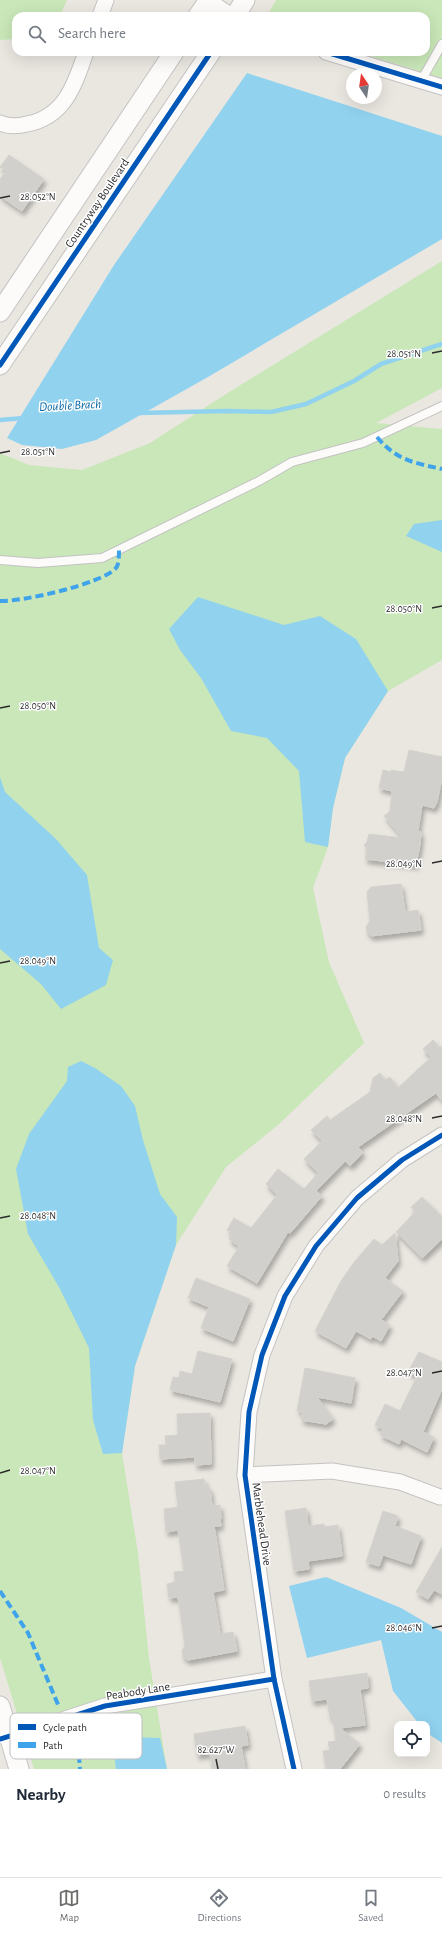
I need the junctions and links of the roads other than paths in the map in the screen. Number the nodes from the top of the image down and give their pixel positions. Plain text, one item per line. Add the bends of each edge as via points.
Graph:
1 (106, 0) edge
2 (245, 0) edge
3 (206, 4) edge
4 (102, 12) edge
5 (223, 12) edge
6 (238, 12) edge
7 (442, 44) edge
8 (85, 56) edge
9 (171, 56) edge
10 (208, 56) edge
11 (339, 56) edge
12 (421, 82) junction
13 (442, 87) edge
14 (0, 123) edge
15 (0, 312) edge
16 (2, 359) edge
17 (442, 406) edge
18 (0, 560) edge
19 (442, 1135) edge
20 (246, 1475) junction
21 (442, 1496) edge
22 (274, 1679) junction
23 (0, 1706) edge
24 (83, 1713) edge
25 (5, 1738) edge
26 (10, 1749) edge
27 (14, 1759) edge
28 (19, 1769) edge
29 (294, 1769) edge

1 - 4 street
2 - 6 street
3 - 5 street
7 - 12 lane
8 - 14 street via 67,99 47,117 18,126
9 - 15 street, Countryway Boulevard
10 - 16 street, Countryway Boulevard
11 - 12 street
12 - 13 street
17 - 18 lane via 363,443 292,462 259,481 102,558 38,564
19 - 20 street, Marblehead Drive via 402,1160 357,1198 316,1246 285,1296 262,1355 249,1412
20 - 21 street via 332,1471 400,1482
20 - 22 street, Marblehead Drive
22 - 24 street, Peabody Lane via 105,1706
22 - 29 street, Marblehead Drive
23 - 25 street
25 - 26 street
27 - 28 street

